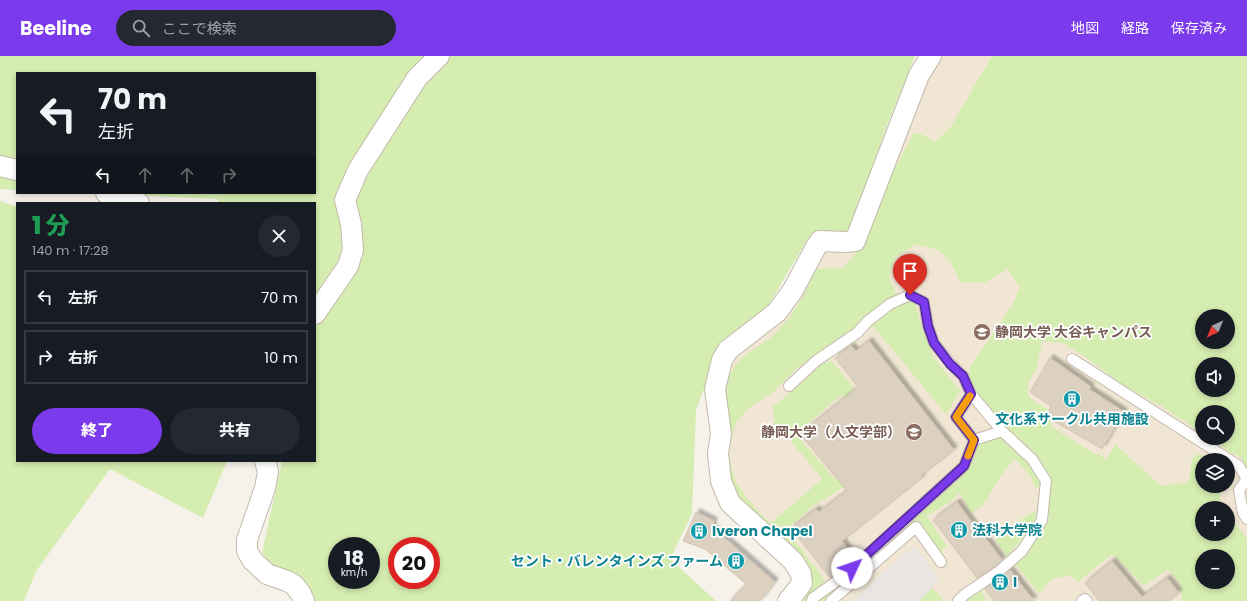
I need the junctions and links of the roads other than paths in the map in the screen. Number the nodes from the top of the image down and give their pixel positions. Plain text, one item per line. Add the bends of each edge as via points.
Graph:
1 (438, 56) edge
2 (931, 56) edge
3 (0, 166) edge
4 (16, 170) edge
5 (110, 194) edge
6 (136, 202) edge
7 (316, 313) edge
8 (1072, 359) dead end
9 (789, 386) dead end
10 (971, 394) junction
11 (1002, 431) junction
12 (974, 440) junction
13 (265, 462) edge
14 (1247, 479) edge
15 (1247, 519) edge
16 (941, 562) dead end
17 (304, 601) edge
18 (788, 601) edge
19 (812, 601) edge
20 (831, 601) edge
21 (958, 601) edge
22 (1082, 601) edge
23 (1087, 601) edge

1 - 7 street via 417,78 358,170 345,200 351,224 353,250 348,266
2 - 18 street via 919,75 855,240 820,241 794,290 777,312 728,350 722,360 714,388 721,434 718,453 721,481 730,503 793,561 801,574 802,583
3 - 4 street
5 - 6 street
8 - 14 lane via 1239,466
9 - 10 lane via 816,361 857,333 890,304 910,295 924,302 934,343 963,376
10 - 11 lane
10 - 12 lane via 956,417
11 - 12 lane
11 - 21 lane via 1032,459 1046,482 1042,520 1022,551
12 - 19 lane via 964,466 844,576
13 - 17 street via 268,472 265,488 247,540 247,551 253,561 267,574 294,584
14 - 15 lane via 1239,490 1243,513
16 - 20 lane via 916,527
22 - 23 lane

